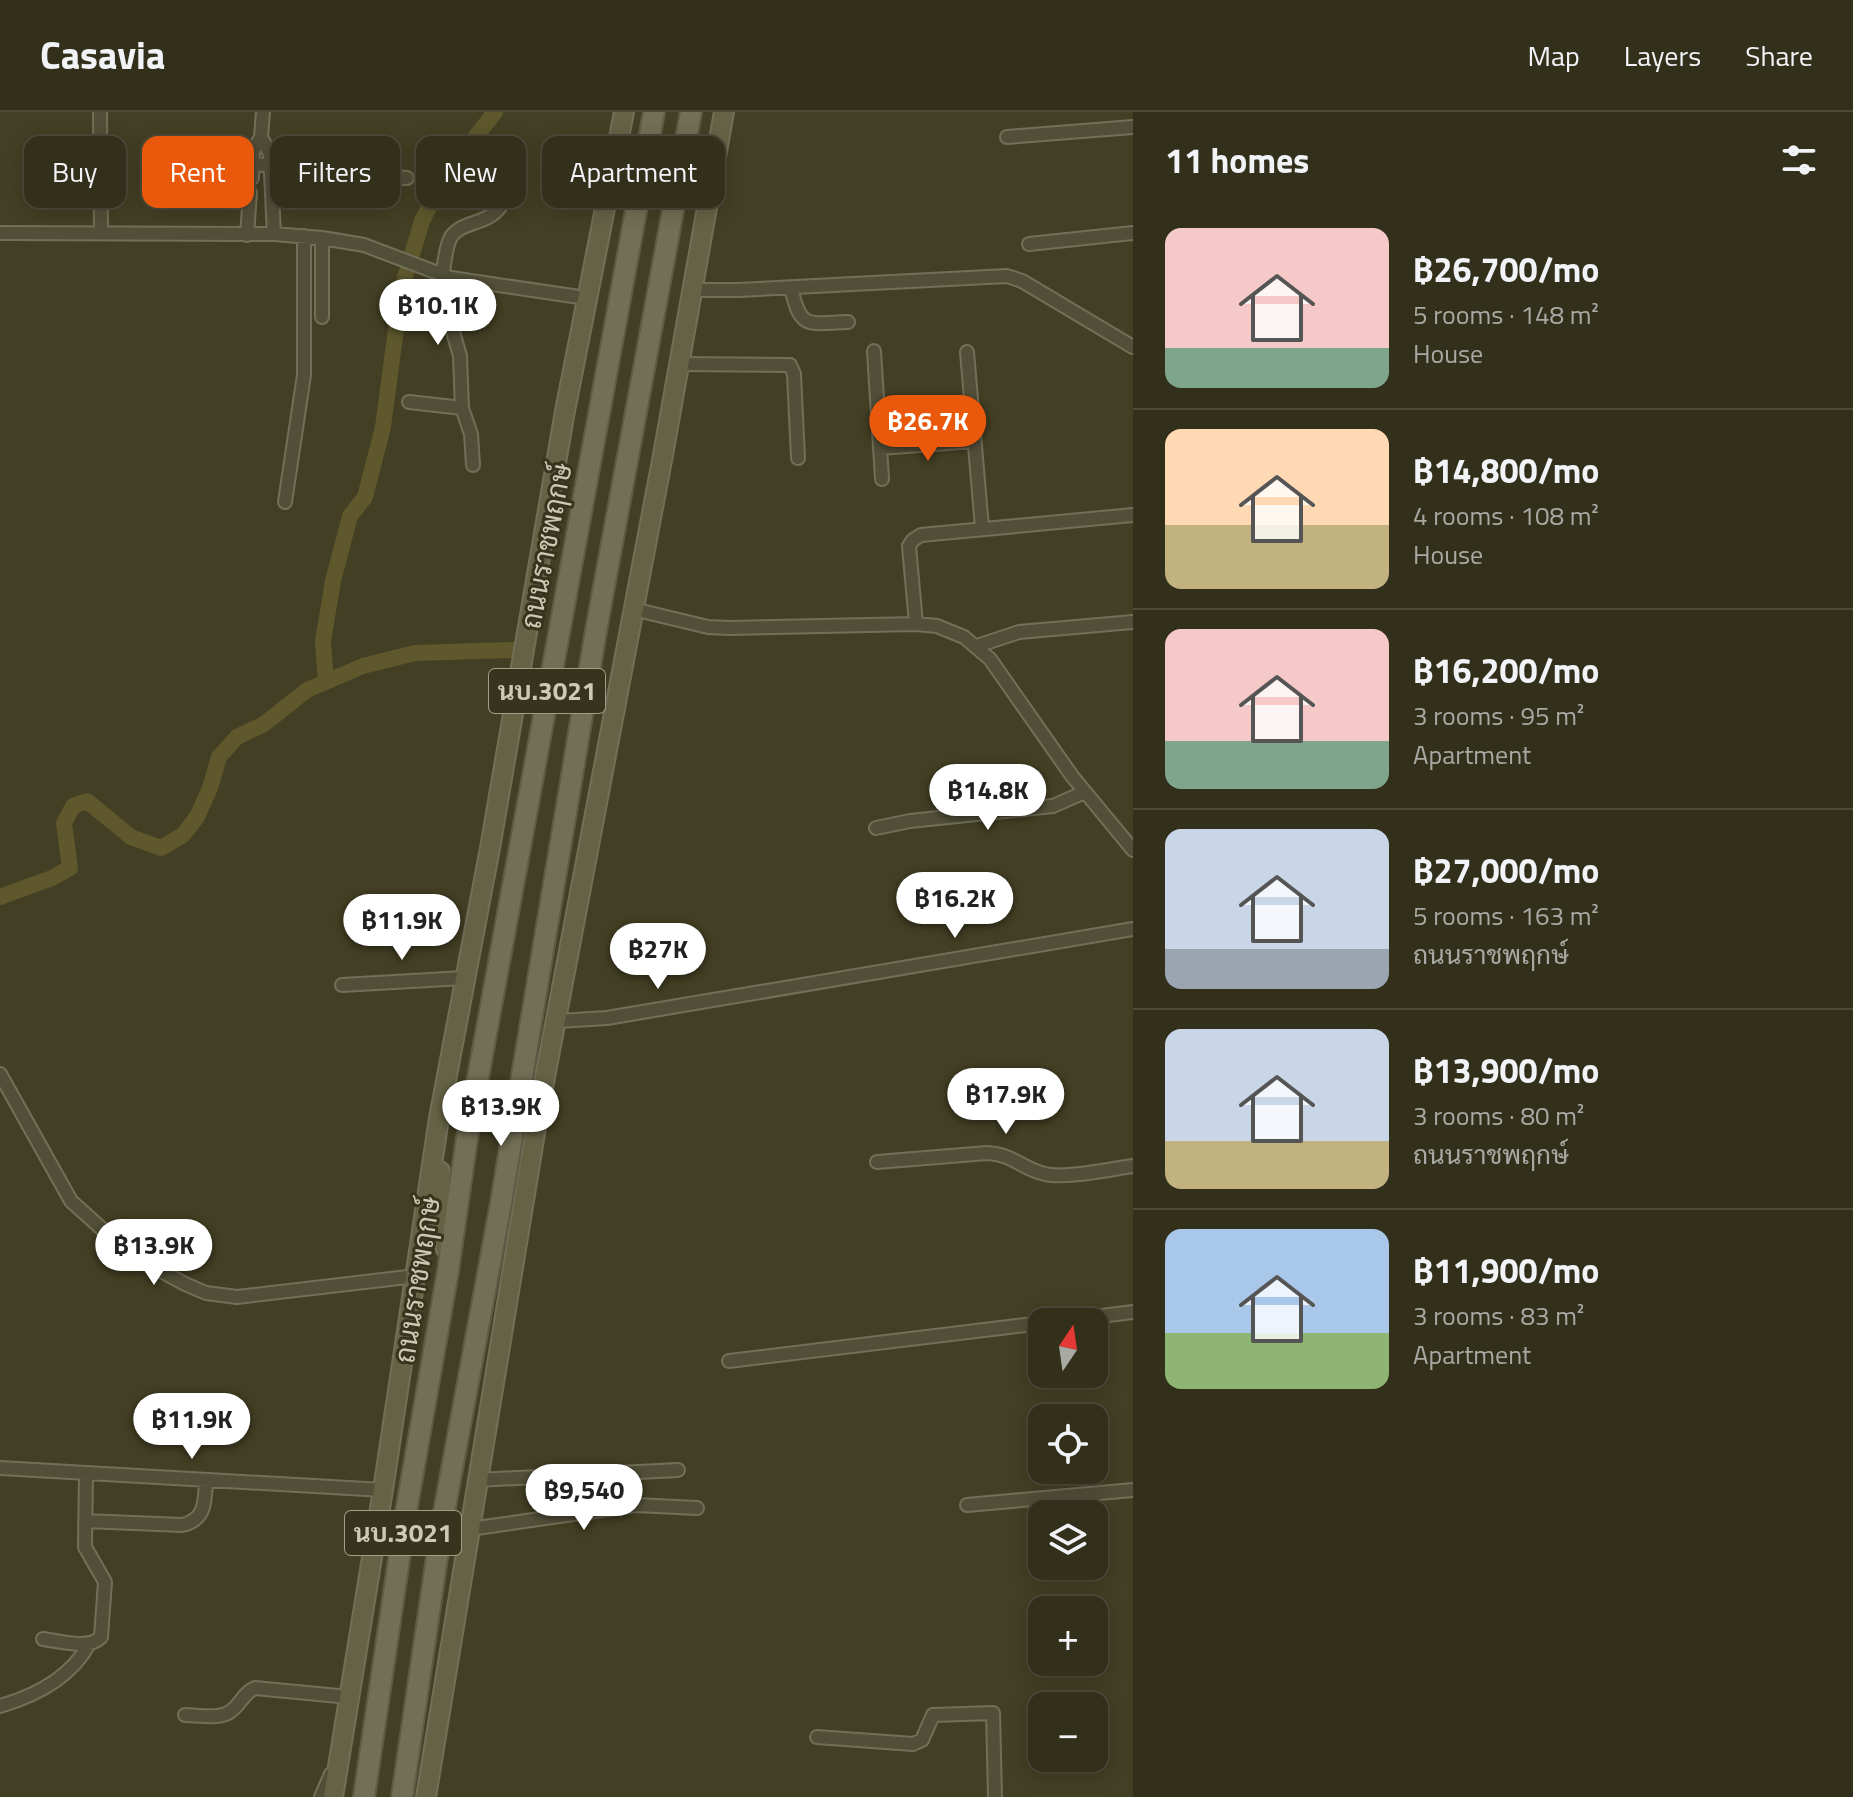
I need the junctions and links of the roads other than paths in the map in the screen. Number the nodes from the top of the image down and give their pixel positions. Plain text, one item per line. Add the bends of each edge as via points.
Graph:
1 (100, 112) edge
2 (263, 112) edge
3 (624, 112) edge
4 (654, 112) edge
5 (691, 112) edge
6 (724, 112) edge
7 (1133, 127) edge
8 (261, 137) junction
9 (1007, 137) dead end
10 (254, 149) edge
11 (270, 154) edge
12 (400, 177) edge
13 (407, 178) dead end
14 (249, 208) edge
15 (273, 208) edge
16 (499, 208) edge
17 (101, 232) junction
18 (0, 233) edge
19 (1133, 233) edge
20 (274, 234) junction
21 (247, 235) junction
22 (304, 236) junction
23 (322, 238) junction
24 (1029, 244) dead end
25 (447, 277) junction
26 (791, 288) junction
27 (692, 290) junction
28 (586, 298) junction
29 (322, 317) dead end
30 (848, 322) dead end
31 (1133, 347) edge
32 (874, 351) dead end
33 (967, 352) dead end
34 (679, 364) junction
35 (409, 402) dead end
36 (462, 408) junction
37 (974, 441) junction
38 (880, 448) junction
39 (798, 458) dead end
40 (473, 465) dead end
41 (882, 479) dead end
42 (285, 502) dead end
43 (1133, 515) edge
44 (982, 528) junction
45 (633, 609) junction
46 (1133, 622) edge
47 (916, 624) junction
48 (977, 646) junction
49 (1085, 792) junction
50 (876, 828) dead end
51 (1133, 850) edge
52 (1133, 929) edge
53 (464, 978) junction
54 (342, 985) dead end
55 (558, 1021) junction
56 (0, 1074) edge
57 (539, 1109) junction
58 (437, 1141) junction
59 (877, 1162) dead end
60 (1133, 1166) edge
61 (501, 1203) junction
62 (448, 1271) junction
63 (416, 1276) junction
64 (1133, 1312) edge
65 (1108, 1315) edge
66 (1028, 1325) edge
67 (729, 1361) dead end
68 (0, 1468) edge
69 (678, 1470) dead end
70 (86, 1474) junction
71 (206, 1480) junction
72 (477, 1480) junction
73 (383, 1490) junction
74 (1133, 1490) edge
75 (967, 1505) dead end
76 (697, 1508) dead end
77 (85, 1521) junction
78 (470, 1529) junction
79 (43, 1639) dead end
80 (89, 1644) junction
81 (349, 1697) junction
82 (0, 1706) edge
83 (185, 1715) dead end
84 (817, 1737) dead end
85 (340, 1756) junction
86 (321, 1797) edge
87 (333, 1797) edge
88 (364, 1797) edge
89 (402, 1797) edge
90 (426, 1797) edge
91 (995, 1797) edge

1 - 17 street
2 - 8 street
3 - 28 main road, ถนนราชพฤกษ์ / นบ.3021
4 - 62 main road, ถนนราชพฤกษ์ / นบ.3021 via 488,1016
5 - 61 main road, นบ.3021 via 597,625
6 - 27 main road, นบ.3021
7 - 9 street
8 - 10 street
8 - 11 street
12 - 13 street
14 - 21 street
15 - 20 street
16 - 25 street via 487,220 452,236
17 - 18 street
17 - 21 street
19 - 24 street
20 - 21 street
20 - 22 street
22 - 23 street
22 - 42 street via 304,375
23 - 25 street via 384,251
23 - 29 street
25 - 28 street
25 - 36 street
26 - 27 street
26 - 30 street via 803,321
26 - 31 street via 1007,276
27 - 34 main road, นบ.3021
28 - 53 main road, ถนนราชพฤกษ์ / นบ.3021
32 - 38 street
33 - 37 street
34 - 39 street via 790,365
34 - 45 main road, นบ.3021
35 - 36 street
36 - 40 street
37 - 38 street
37 - 44 street
38 - 41 street
43 - 44 street
44 - 47 street via 913,540 909,554
45 - 47 street via 708,627
45 - 55 main road, นบ.3021
46 - 48 street via 1019,632
47 - 48 street via 952,631
48 - 49 street
49 - 50 street via 1053,806
49 - 51 street
52 - 55 street via 607,1018
53 - 54 street
53 - 58 main road, ถนนราชพฤกษ์ / นบ.3021
55 - 57 main road, นบ.3021
56 - 63 street via 71,1201 102,1229 185,1284 237,1297
57 - 61 main road
57 - 72 main road
58 - 62 main road
58 - 63 main road
59 - 60 street via 1002,1153 1057,1176
61 - 89 main road, นบ.3021 via 442,1523
62 - 88 main road, ถนนราชพฤกษ์ / นบ.3021
63 - 73 main road
64 - 65 street
66 - 67 street
68 - 70 street
69 - 72 street
70 - 71 street
70 - 77 street
71 - 73 street
71 - 77 street via 204,1507 193,1523
72 - 78 main road
73 - 81 main road
74 - 75 street
76 - 78 street via 636,1505
77 - 80 street via 85,1547 105,1582 104,1628
78 - 90 main road
79 - 80 street
80 - 82 street via 75,1664 35,1694
81 - 83 street via 255,1688 226,1714
81 - 85 main road
84 - 91 street via 913,1744 922,1740 933,1715 993,1713
85 - 86 street
85 - 87 main road

